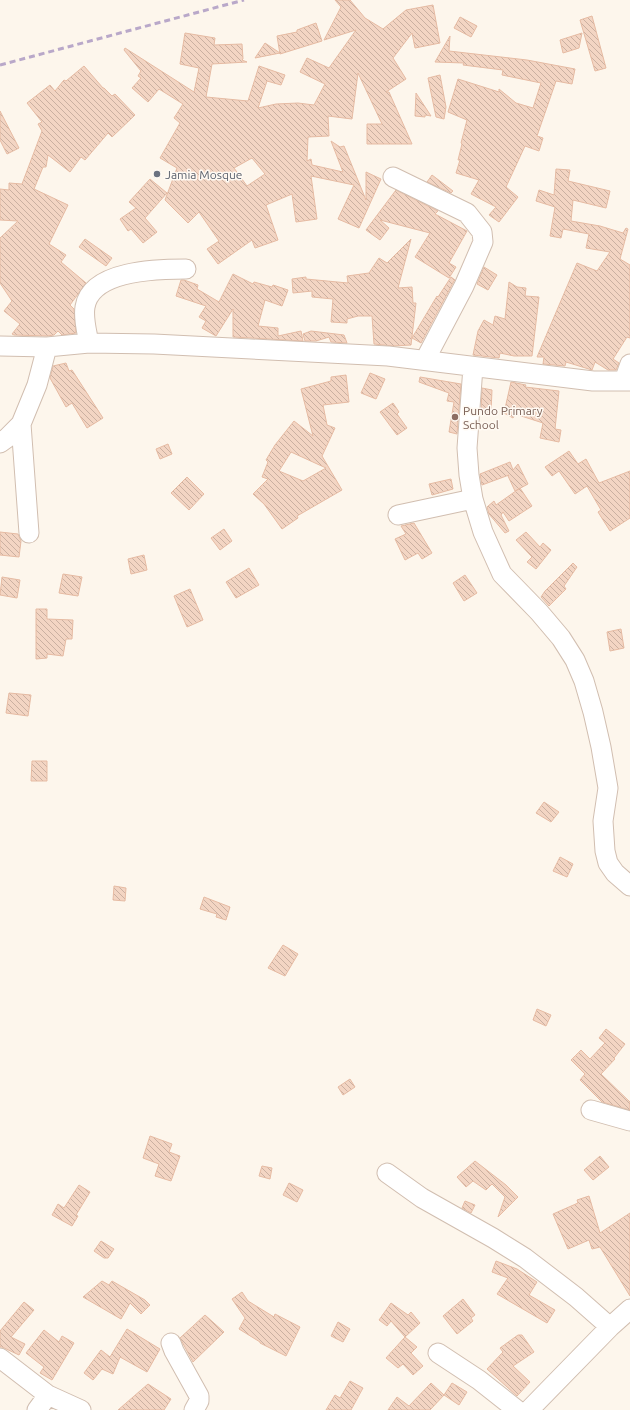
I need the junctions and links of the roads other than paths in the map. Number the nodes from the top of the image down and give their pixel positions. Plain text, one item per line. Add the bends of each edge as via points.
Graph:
1 (394, 177) dead end
2 (186, 269) dead end
3 (89, 343) junction
4 (0, 346) edge
5 (47, 346) junction
6 (425, 360) junction
7 (473, 367) junction
8 (628, 375) edge
9 (21, 424) junction
10 (0, 443) edge
11 (473, 498) junction
12 (398, 515) dead end
13 (29, 533) dead end
14 (630, 886) edge
15 (591, 1110) dead end
16 (630, 1121) edge
17 (387, 1173) dead end
18 (630, 1309) edge
19 (610, 1327) junction
20 (171, 1343) dead end
21 (438, 1352) dead end
22 (0, 1358) edge
23 (42, 1402) edge
24 (81, 1410) edge
25 (194, 1410) edge
26 (517, 1410) edge
27 (529, 1410) edge

1 - 6 street via 467,213 482,232 483,242 464,286
2 - 3 street via 125,274 104,282 90,295 85,306
3 - 5 street
3 - 6 street via 381,355
4 - 5 street
5 - 9 street via 37,385
6 - 7 street
7 - 8 street via 593,382
7 - 11 street via 468,448
9 - 10 street
9 - 13 street
11 - 12 street
11 - 14 street via 483,532 502,574 561,638 584,681 601,747 608,788 603,821 605,851 608,864
15 - 16 street
17 - 19 street via 422,1198 524,1258 576,1297
18 - 19 street
19 - 27 street
20 - 25 street via 199,1396 200,1401
21 - 26 street
22 - 23 street
23 - 24 street

